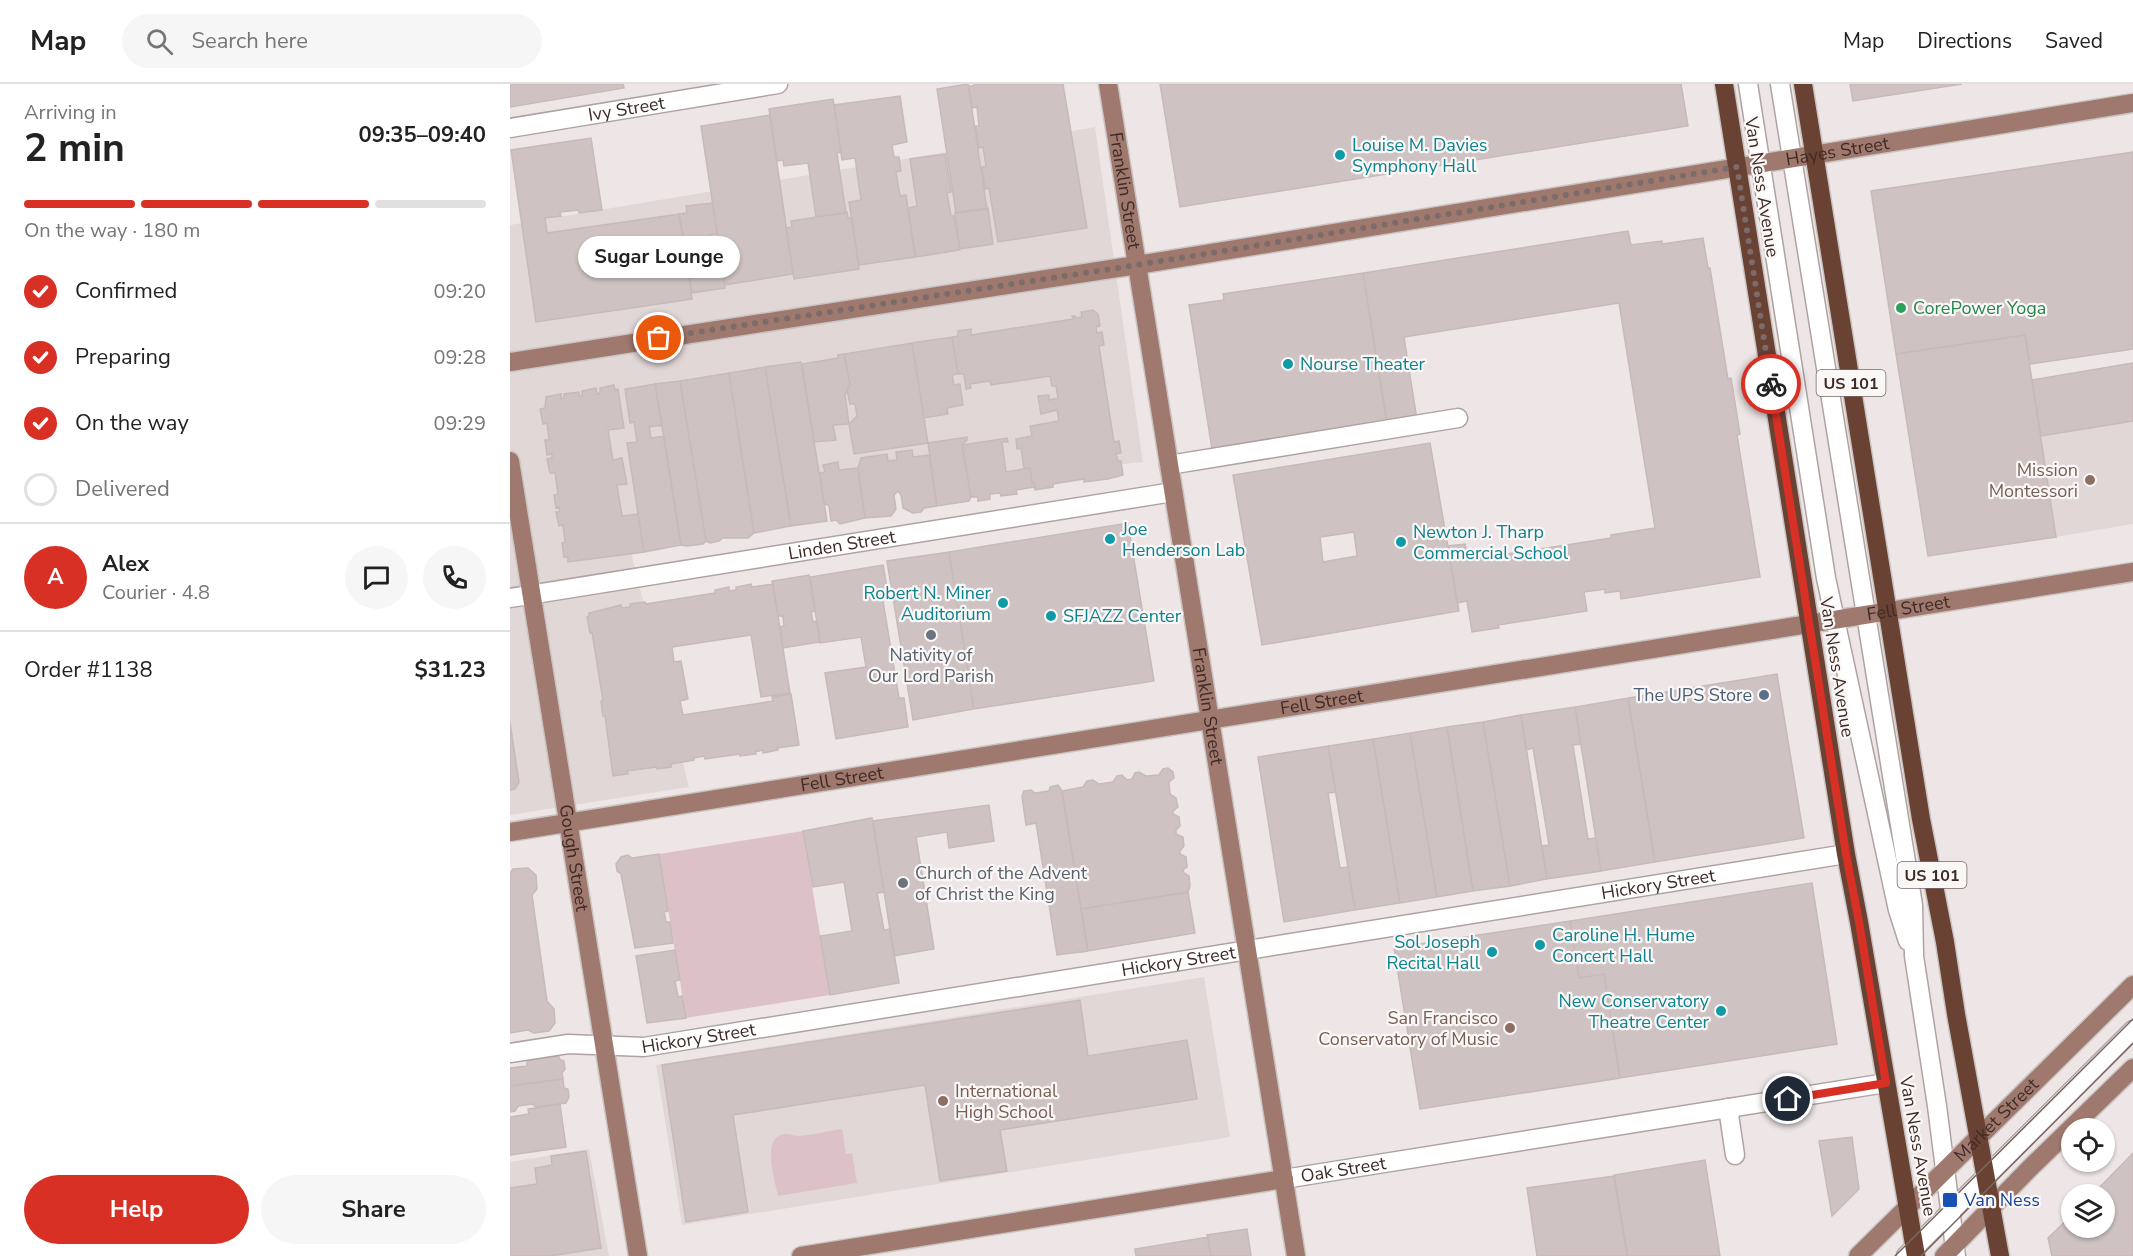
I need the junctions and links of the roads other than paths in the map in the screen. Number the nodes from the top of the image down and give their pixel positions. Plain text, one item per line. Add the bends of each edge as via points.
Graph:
1 (778, 84) edge
2 (1108, 84) edge
3 (1724, 84) edge
4 (1748, 84) edge
5 (1780, 84) edge
6 (1803, 84) edge
7 (2133, 103) edge
8 (510, 128) edge
9 (1815, 154) junction
10 (1791, 158) junction
11 (1761, 163) junction
12 (1737, 167) junction
13 (1137, 265) junction
14 (510, 362) edge
15 (1458, 418) dead end
16 (510, 461) edge
17 (1169, 465) junction
18 (1173, 492) junction
19 (2133, 572) edge
20 (531, 594) junction
21 (510, 598) edge
22 (1888, 611) junction
23 (1865, 614) junction
24 (1835, 619) junction
25 (1808, 623) junction
26 (1209, 720) junction
27 (568, 822) junction
28 (510, 832) edge
29 (1846, 854) junction
30 (1247, 951) junction
31 (1914, 956) junction
32 (2133, 985) edge
33 (2133, 1030) edge
34 (604, 1046) junction
35 (510, 1053) edge
36 (2133, 1068) edge
37 (1886, 1083) junction
38 (1728, 1108) junction
39 (1979, 1138) junction
40 (1735, 1155) dead end
41 (1946, 1170) junction
42 (1986, 1177) junction
43 (1284, 1179) junction
44 (1991, 1207) junction
45 (1908, 1208) junction
46 (1951, 1213) junction
47 (1952, 1252) edge
48 (1913, 1253) edge
49 (638, 1256) edge
50 (801, 1256) edge
51 (1296, 1256) edge
52 (1858, 1256) edge
53 (2000, 1256) edge

1 - 8 street, Ivy Street
2 - 13 main road, Franklin Street
3 - 12 highway, Van Ness Avenue
4 - 11 street
5 - 10 street
6 - 9 highway, US 101
7 - 9 main road, Hayes Street
9 - 10 main road, Hayes Street
9 - 22 highway, US 101
10 - 11 main road, Hayes Street
10 - 23 street
11 - 12 main road, Hayes Street
11 - 24 street
12 - 13 main road, Hayes Street
12 - 25 highway, Van Ness Avenue
13 - 14 main road, Hayes Street
13 - 17 main road, Franklin Street
15 - 17 street
16 - 20 main road, Gough Street
17 - 18 main road, Franklin Street
18 - 20 street, Linden Street
18 - 26 main road, Franklin Street
19 - 22 main road, Fell Street
20 - 21 street, Linden Street
20 - 27 main road, Gough Street
22 - 23 main road, Fell Street
22 - 39 highway, US 101
23 - 24 main road, Fell Street
23 - 31 street via 1913,905
24 - 25 main road, Fell Street
24 - 31 street via 1898,910
25 - 26 main road, Fell Street
25 - 29 highway, Van Ness Avenue
26 - 27 main road, Fell Street
26 - 30 main road, Franklin Street
27 - 28 main road, Fell Street
27 - 34 main road, Gough Street
29 - 30 street, Hickory Street
29 - 37 highway, Van Ness Avenue
30 - 34 street, Hickory Street via 644,1047
30 - 43 main road, Franklin Street
31 - 41 street
32 - 39 main road, Market Street
33 - 42 street, Market Street
34 - 35 street, Hickory Street via 568,1044
34 - 49 main road, Gough Street
36 - 44 main road
37 - 38 street, Oak Street
37 - 45 highway, Van Ness Avenue
38 - 40 street
38 - 43 street, Oak Street
39 - 41 main road, Market Street
39 - 42 highway, US 101
41 - 45 main road, Market Street
41 - 46 street
42 - 44 highway, US 101
42 - 46 street, Market Street
43 - 50 main road, Oak Street
43 - 51 main road, Franklin Street
44 - 47 main road
44 - 53 highway, US 101
45 - 48 highway, Van Ness Avenue
45 - 52 main road, Market Street
46 - 47 street
46 - 48 street, Market Street

